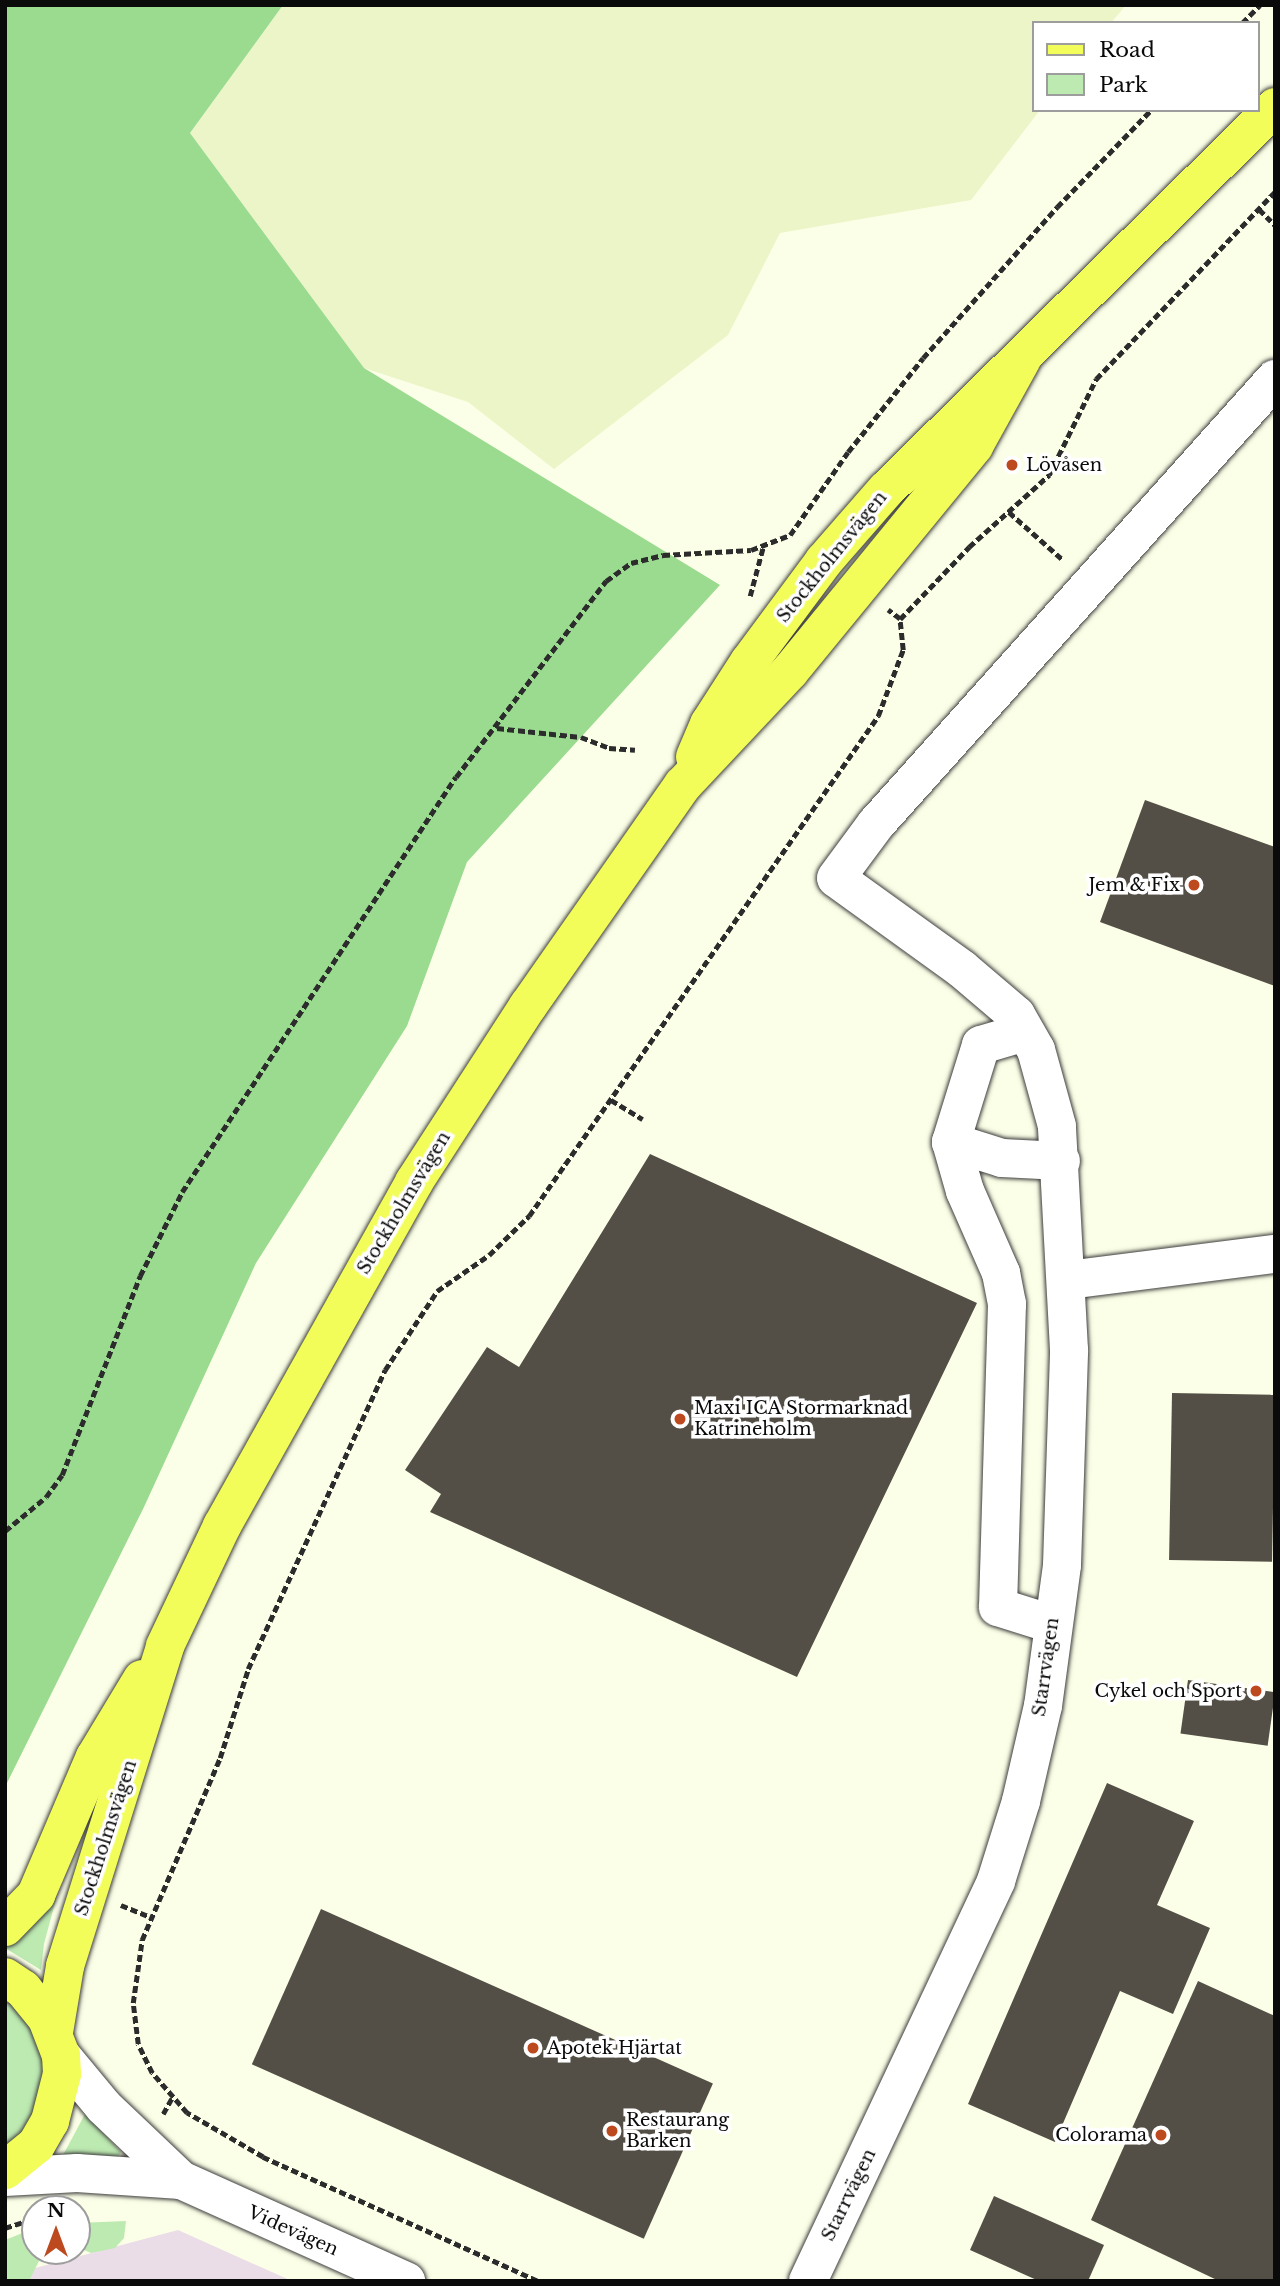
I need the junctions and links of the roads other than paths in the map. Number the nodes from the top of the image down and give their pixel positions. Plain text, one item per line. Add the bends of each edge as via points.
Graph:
1 (1275, 107) edge
2 (1275, 379) edge
3 (1021, 1024) junction
4 (951, 1142) junction
5 (1061, 1161) junction
6 (1275, 1254) edge
7 (1068, 1280) junction
8 (1052, 1624) junction
9 (165, 1646) junction
10 (5, 1927) edge
11 (5, 1977) edge
12 (57, 2044) junction
13 (5, 2170) edge
14 (5, 2177) edge
15 (181, 2180) junction
16 (406, 2281) edge
17 (808, 2281) edge

1 - 9 main road, Stockholmsvägen via 1022,359 974,446 790,671 683,785 528,1006 414,1182 222,1526
2 - 3 street via 876,824 836,878 951,961
3 - 4 street via 981,1045
3 - 5 street, Starrvägen via 1050,1091
4 - 5 street via 1002,1158
4 - 8 street via 965,1191 1001,1273 1007,1304 998,1607
5 - 7 street, Starrvägen
6 - 7 street
7 - 8 street, Starrvägen via 1062,1564
8 - 17 street, Starrvägen via 1043,1706 996,1881
9 - 10 main road, Stockholmsvägen via 95,1757 36,1895
9 - 12 main road, Stockholmsvägen via 65,1966
11 - 12 main road via 37,2003
12 - 13 main road, Stockholmsvägen via 55,2112 36,2145
12 - 15 street, Videvägen via 104,2107
14 - 15 street, Videvägen via 76,2173
15 - 16 street, Videvägen

